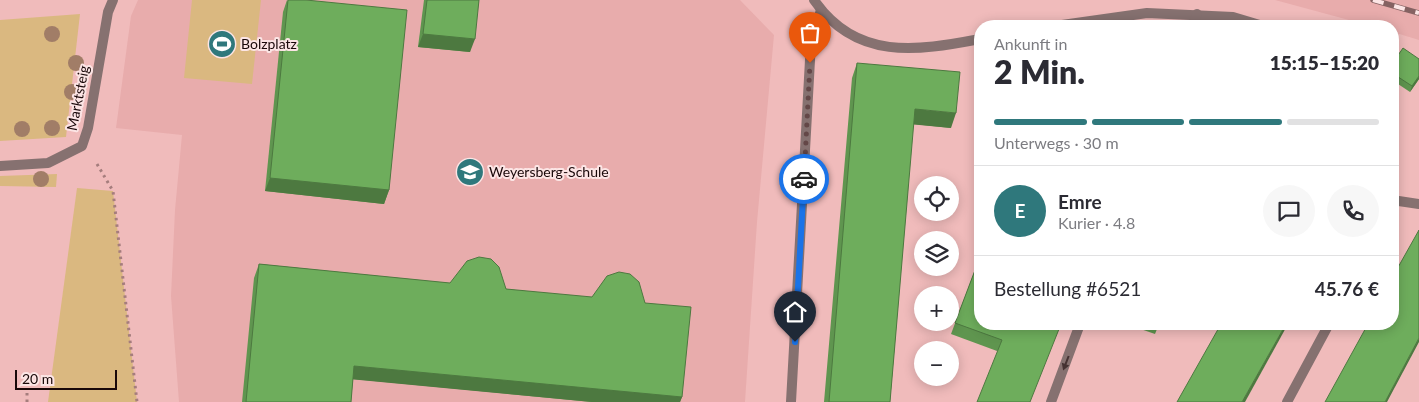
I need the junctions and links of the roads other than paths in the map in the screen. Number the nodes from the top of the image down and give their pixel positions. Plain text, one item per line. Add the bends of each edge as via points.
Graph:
1 (113, 0) edge
2 (814, 0) edge
3 (821, 10) junction
4 (1197, 14) junction
5 (1097, 20) edge
6 (1195, 20) edge
7 (1243, 20) edge
8 (974, 40) edge
9 (0, 166) edge
10 (1399, 201) edge
11 (1419, 204) edge
12 (1078, 330) edge
13 (1326, 330) edge
14 (792, 402) edge
15 (1051, 402) edge
16 (1287, 402) edge

1 - 9 street, Marktsteig via 82,146 48,163
2 - 3 street
3 - 8 street via 852,36 898,49 932,48
3 - 14 street via 811,42
4 - 5 street via 1147,13
4 - 6 street
4 - 7 street
10 - 11 street
12 -> 15 street
13 - 16 street

